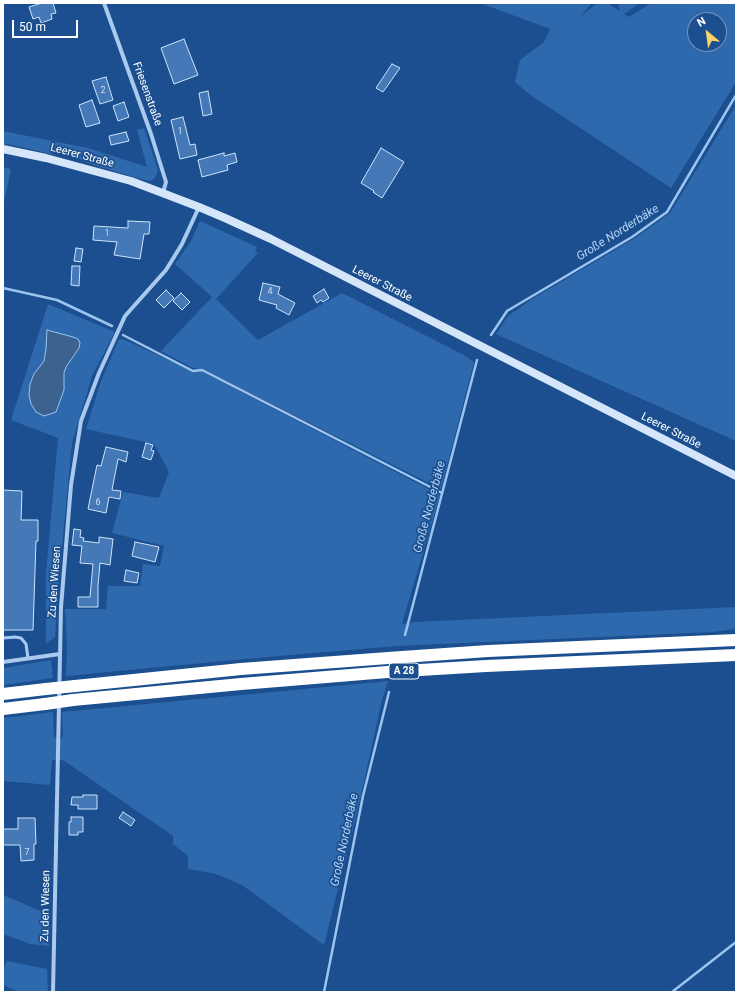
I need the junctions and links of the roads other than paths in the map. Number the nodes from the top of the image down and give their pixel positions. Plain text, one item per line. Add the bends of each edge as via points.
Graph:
1 (104, 3) edge
2 (3, 149) edge
3 (163, 192) junction
4 (200, 207) junction
5 (736, 476) edge
6 (3, 638) edge
7 (736, 640) edge
8 (60, 654) junction
9 (736, 655) edge
10 (28, 658) junction
11 (3, 662) edge
12 (3, 694) edge
13 (3, 709) edge
14 (53, 992) edge

1 - 3 street, Friesenstraße via 164,175 166,182
2 - 3 main road, Leerer Straße via 91,170
3 - 4 main road, Leerer Straße
4 - 5 main road, Leerer Straße via 271,239
4 - 8 street, Zu den Wiesen via 166,270 125,316 81,421 71,492 61,607
6 - 10 lane via 21,638 26,644
7 - 12 highway, A 28, bridge via 388,658 241,669
8 - 10 street
8 - 14 street, Zu den Wiesen
9 - 13 highway, A 28, bridge via 387,672 73,700
10 - 11 street

